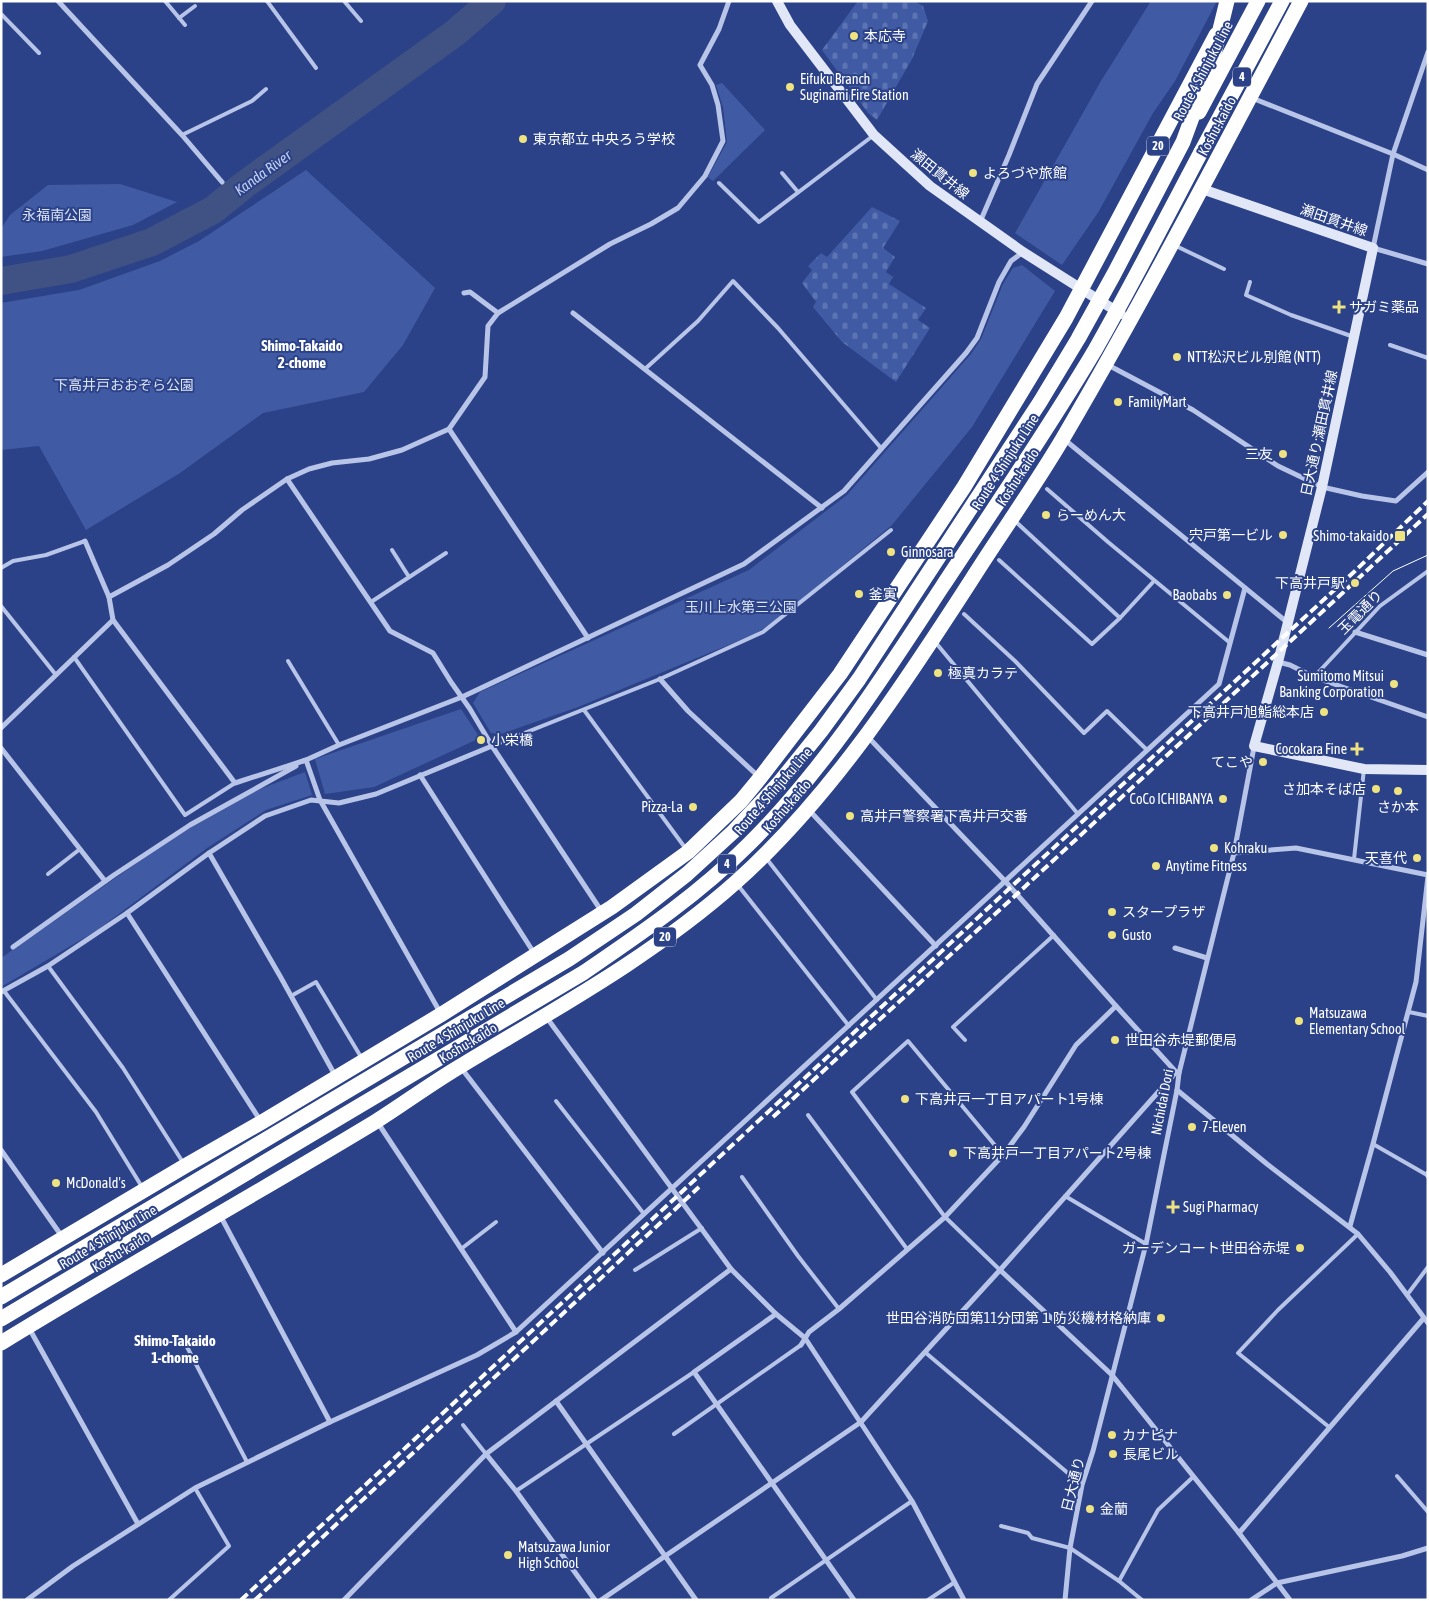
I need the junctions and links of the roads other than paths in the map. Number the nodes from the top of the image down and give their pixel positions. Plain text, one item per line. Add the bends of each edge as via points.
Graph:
1 (58, 1) edge
2 (165, 1) edge
3 (267, 1) edge
4 (344, 1) edge
5 (729, 1) edge
6 (777, 1) edge
7 (1092, 1) edge
8 (1227, 1) edge
9 (1234, 1) edge
10 (1258, 1) edge
11 (1282, 1) edge
12 (1301, 1) edge
13 (195, 6) dead end
14 (1, 14) edge
15 (179, 18) junction
16 (361, 21) dead end
17 (185, 25) dead end
18 (1428, 52) edge
19 (39, 53) dead end
20 (316, 68) dead end
21 (266, 89) dead end
22 (1250, 98) junction
23 (182, 135) junction
24 (874, 135) junction
25 (1184, 142) junction
26 (1393, 154) junction
27 (1428, 170) edge
28 (782, 173) dead end
29 (222, 182) dead end
30 (719, 183) dead end
31 (1202, 189) junction
32 (798, 192) junction
33 (980, 222) junction
34 (1172, 245) junction
35 (1373, 248) junction
36 (1023, 252) junction
37 (1428, 264) edge
38 (1224, 269) dead end
39 (1250, 282) dead end
40 (1076, 286) junction
41 (464, 293) dead end
42 (498, 313) junction
43 (573, 313) dead end
44 (1131, 320) junction
45 (1354, 337) junction
46 (1390, 345) dead end
47 (1428, 358) edge
48 (1105, 364) junction
49 (645, 369) junction
50 (449, 429) junction
51 (1063, 438) junction
52 (881, 448) junction
53 (1428, 472) edge
54 (287, 479) junction
55 (1322, 487) junction
56 (1048, 489) dead end
57 (822, 508) junction
58 (1011, 518) junction
59 (891, 530) dead end
60 (85, 541) joint
61 (392, 550) dead end
62 (446, 553) dead end
63 (999, 560) dead end
64 (1, 568) edge
65 (1428, 571) edge
66 (409, 577) junction
67 (1154, 581) junction
68 (1245, 588) junction
69 (109, 597) junction
70 (371, 602) junction
71 (1, 606) edge
72 (964, 614) dead end
73 (1120, 618) junction
74 (113, 620) junction
75 (1288, 623) junction
76 (1355, 632) junction
77 (588, 638) junction
78 (933, 639) junction
79 (1229, 642) junction
80 (1428, 655) edge
81 (74, 657) junction
82 (288, 661) dead end
83 (1278, 662) junction
84 (56, 675) junction
85 (1314, 677) junction
86 (660, 679) junction
87 (462, 697) junction
88 (584, 710) junction
89 (1428, 717) edge
90 (1, 728) edge
91 (866, 734) junction
92 (339, 745) junction
93 (492, 746) junction
94 (1254, 746) junction
95 (1, 748) edge
96 (1147, 750) junction
97 (306, 760) junction
98 (1364, 769) junction
99 (1428, 770) edge
100 (420, 775) junction
101 (760, 778) junction
102 (235, 783) junction
103 (320, 800) junction
104 (807, 808) junction
105 (1078, 814) junction
106 (80, 849) junction
107 (688, 852) junction
108 (209, 853) junction
109 (1234, 853) junction
110 (764, 856) junction
111 (1354, 859) junction
112 (48, 874) dead end
113 (1428, 876) edge
114 (1005, 881) junction
115 (105, 882) junction
116 (736, 882) junction
117 (602, 913) junction
118 (127, 914) junction
119 (1054, 935) junction
120 (936, 946) junction
121 (13, 947) dead end
122 (1175, 948) dead end
123 (536, 955) junction
124 (1207, 958) junction
125 (48, 966) junction
126 (3, 991) edge
127 (291, 996) junction
128 (877, 1000) junction
129 (1116, 1006) junction
130 (1409, 1012) junction
131 (442, 1014) junction
132 (546, 1016) junction
133 (1428, 1016) edge
134 (849, 1026) junction
135 (965, 1040) dead end
136 (363, 1061) junction
137 (460, 1066) junction
138 (1177, 1072) junction
139 (336, 1077) junction
140 (1177, 1090) junction
141 (556, 1100) dead end
142 (808, 1115) dead end
143 (376, 1121) junction
144 (262, 1122) junction
145 (1373, 1144) junction
146 (1, 1150) edge
147 (1002, 1155) junction
148 (185, 1166) junction
149 (1427, 1175) edge
150 (742, 1177) dead end
151 (672, 1188) junction
152 (144, 1190) junction
153 (1065, 1196) junction
154 (219, 1213) junction
155 (644, 1214) junction
156 (945, 1217) junction
157 (496, 1222) dead end
158 (1350, 1226) junction
159 (702, 1228) junction
160 (1358, 1234) junction
161 (62, 1238) junction
162 (1146, 1244) junction
163 (461, 1249) junction
164 (907, 1249) junction
165 (603, 1253) junction
166 (1428, 1267) edge
167 (731, 1269) junction
168 (636, 1270) dead end
169 (1000, 1270) junction
170 (1, 1275) edge
171 (1407, 1295) junction
172 (1, 1296) edge
173 (839, 1308) junction
174 (776, 1314) junction
175 (1, 1319) edge
176 (1425, 1321) edge
177 (28, 1326) junction
178 (516, 1332) junction
179 (805, 1338) junction
180 (1, 1342) edge
181 (186, 1345) dead end
182 (801, 1345) joint
183 (926, 1352) junction
184 (694, 1372) junction
185 (1112, 1375) junction
186 (556, 1401) junction
187 (716, 1404) junction
188 (330, 1422) junction
189 (861, 1422) junction
190 (463, 1424) dead end
191 (1329, 1427) junction
192 (674, 1434) dead end
193 (587, 1444) junction
194 (486, 1454) junction
195 (247, 1462) junction
196 (1397, 1476) dead end
197 (1193, 1477) junction
198 (772, 1482) junction
199 (1082, 1485) junction
200 (195, 1488) junction
201 (516, 1491) junction
202 (912, 1501) junction
203 (1428, 1512) edge
204 (138, 1524) junction
205 (1001, 1526) dead end
206 (1239, 1533) junction
207 (1070, 1548) junction
208 (1428, 1548) edge
209 (665, 1555) junction
210 (826, 1560) junction
211 (1119, 1581) junction
212 (955, 1582) junction
213 (1277, 1583) junction
214 (771, 1598) dead end
215 (27, 1600) edge
216 (169, 1600) edge
217 (344, 1600) edge
218 (595, 1600) edge
219 (601, 1600) edge
220 (696, 1600) edge
221 (854, 1600) edge
222 (928, 1600) edge
223 (964, 1600) edge
224 (1065, 1600) edge
225 (1142, 1600) edge
226 (1251, 1600) edge
227 (1290, 1600) edge

1 - 23 street
2 - 15 lane
3 - 20 lane
4 - 16 lane
5 - 42 street via 719,29 700,64 712,85 723,141 705,176 678,208 610,244
6 - 24 main road, 瀬田貫井線 via 790,25
7 - 33 street via 1037,84
8 - 25 highway, 4, bridge via 1211,66
9 - 40 highway, 20
10 - 25 highway, Route 4 Shinjuku Line / 4, bridge
11 - 175 highway, Route 4 Shinjuku Line / 4, bridge via 1122,299 1055,415 853,720 793,797 747,846 647,930 583,973
12 - 22 highway, Koshu-kaido / 20
13 - 15 lane
14 - 19 lane
15 - 17 lane
18 - 26 street
21 - 23 lane via 252,101
22 - 26 street
22 - 31 highway, Koshu-kaido / 20
23 - 29 street
24 - 32 lane
24 - 33 main road, 瀬田貫井線 via 930,186
25 - 172 highway, Route 4 Shinjuku Line / 4, bridge via 1114,274 1040,402 859,679 785,776 734,831 636,914 569,959
26 - 27 street
26 - 35 street
28 - 32 lane
30 - 32 lane via 759,222
31 - 34 highway, Koshu-kaido / 20
31 - 35 main road, 瀬田貫井線
33 - 36 main road, 瀬田貫井線
34 - 38 lane
34 - 44 highway, Koshu-kaido / 20
35 - 37 street
35 - 45 main road, 日大通り;瀬田貫井線
36 - 40 main road, 瀬田貫井線
36 - 52 street via 1011,261 999,282 977,338
39 - 45 lane via 1246,295
40 - 44 main road, 瀬田貫井線
40 - 101 highway, 20 via 1056,336 964,486 840,674
41 - 42 street via 470,292
42 - 50 street via 488,326 485,377
43 - 49 street
44 - 48 highway, Koshu-kaido / 20
45 - 55 main road, 日大通り;瀬田貫井線
46 - 47 lane
48 - 51 highway, Koshu-kaido / 20
48 - 55 street via 1193,410 1278,466
49 - 52 lane via 698,321 733,281 778,328
49 - 57 street
50 - 54 street via 402,450 370,459 332,463
50 - 77 street
51 - 58 highway, Koshu-kaido / 20
51 - 68 street
52 - 57 street via 844,491
53 - 55 street via 1396,501
54 - 69 street via 168,565
54 - 70 street
55 - 75 main road, 日大通り;瀬田貫井線
56 - 67 lane
57 - 77 street via 744,564
58 - 73 lane
58 - 78 highway, Koshu-kaido / 20
59 - 86 lane via 763,632
60 - 64 lane via 46,555 13,561
60 - 69 street
61 - 66 lane
62 - 66 lane
63 - 73 lane via 1092,644
65 - 76 lane, 玉電通り via 1380,606
66 - 70 lane
67 - 73 lane
67 - 79 lane
68 - 75 street
68 - 79 street
69 - 74 street
70 - 87 street via 390,631 433,654
71 - 84 lane
72 - 96 lane via 1015,661 1084,733 1107,711
74 - 81 street
74 - 102 street
75 - 83 main road, 日大通り;瀬田貫井線
76 - 80 street
76 - 85 lane, 玉電通り
77 - 87 street
78 - 91 highway, Koshu-kaido / 20
78 - 105 lane
79 - 96 street via 1219,684
81 - 84 street
81 - 102 lane via 185,815
82 - 92 lane
83 - 85 street
83 - 94 main road
84 - 90 street
85 - 89 street
86 - 88 lane
86 - 101 street via 688,711
87 - 92 street
87 - 93 street
88 - 93 lane
88 - 107 lane
91 - 104 highway, Koshu-kaido / 20
91 - 114 street
92 - 97 street
93 - 100 street
93 - 117 street
94 - 98 main road
94 - 109 street, Nichidai Dori
95 - 106 street
96 - 105 street
97 - 102 street
97 - 103 street
97 - 115 street via 190,825
98 - 99 main road
98 - 111 lane
100 - 103 street via 376,794 339,803
100 - 123 street
101 - 107 highway, 20
103 - 108 street via 311,800 265,816
103 - 131 street
104 - 110 highway, Koshu-kaido / 20
104 - 120 street
105 - 114 street
106 - 112 lane
106 - 115 street
107 - 117 highway, 20
108 - 118 street
108 - 127 street
109 - 111 street via 1296,848
109 - 124 street, Nichidai Dori
110 - 116 highway, Koshu-kaido / 20
110 - 128 lane
111 - 113 street
113 - 130 street via 1416,982
114 - 119 street
114 - 120 street
115 - 121 street
116 - 132 highway, Koshu-kaido / 20 via 702,911
116 - 134 lane
117 - 123 highway, 20
118 - 125 street
118 - 144 street
119 - 129 street
119 - 135 lane via 953,1027
120 - 128 street
122 - 124 street
123 - 131 highway, 20
124 - 138 street, Nichidai Dori
125 - 126 street
125 - 148 lane via 123,1068
126 - 152 lane via 96,1112
127 - 136 lane via 316,982
127 - 139 street
128 - 134 street
129 - 138 street
129 - 147 street via 1076,1045 1024,1127
130 - 133 lane
130 - 145 street
131 - 136 highway, 20
132 - 137 highway, Koshu-kaido / 20
132 - 151 street
134 - 151 street
136 - 139 highway, 20
137 - 143 highway, Koshu-kaido / 20
137 - 165 street
138 - 140 street, Nichidai Dori
138 - 153 street
139 - 144 highway, 20
140 - 158 street via 1267,1164
140 - 162 street, Nichidai Dori
141 - 155 lane
142 - 164 lane
143 - 154 highway, Koshu-kaido / 20
143 - 163 street
144 - 148 highway, 20
145 - 149 lane
145 - 158 street
146 - 161 street
147 - 156 street
147 - 156 lane via 908,1041 852,1092
148 - 152 highway, 20
150 - 173 lane
151 - 155 street
151 - 159 street
152 - 161 highway, 20
153 - 162 lane
153 - 169 street
154 - 177 highway, Koshu-kaido / 20
154 - 188 street
155 - 165 street
156 - 164 street
156 - 169 lane
157 - 163 lane
158 - 160 street
159 - 167 street
159 - 168 lane
160 - 171 street
160 - 191 lane via 1238,1353
161 - 170 highway, 20
162 - 185 street, Nichidai Dori
163 - 178 street
164 - 173 street
165 - 178 street
166 - 171 lane
167 - 174 street
167 - 186 street
169 - 183 street
169 - 185 street
171 - 176 street
173 - 179 street
174 - 179 street
174 - 184 street
176 - 191 street
177 - 180 highway, Koshu-kaido / 20
177 - 204 street
178 - 188 street via 477,1354
179 - 182 street
179 - 189 street
181 - 195 lane
182 - 187 lane
183 - 189 street
183 - 199 lane
184 - 187 street
184 - 193 lane
185 - 197 street
185 - 199 street, 日大通り
186 - 193 street
186 - 194 street
187 - 192 lane
187 - 198 street
188 - 195 street
189 - 198 street
189 - 202 street
190 - 194 lane
191 - 206 street
193 - 201 lane
193 - 209 street
194 - 201 street
194 - 217 street
195 - 200 street
196 - 203 lane
197 - 206 street
197 - 211 lane via 1158,1510
198 - 209 street
198 - 210 street
199 - 207 street, 日大通り
200 - 204 street
200 - 216 lane via 230,1546
201 - 218 street
202 - 210 lane
202 - 212 street
204 - 215 street
205 - 207 lane
206 - 213 street
207 - 211 lane
207 - 224 street, 日大通り
208 - 213 street
209 - 219 street
209 - 220 street
210 - 214 lane
210 - 221 street
211 - 225 lane
212 - 222 lane
212 - 223 street
213 - 226 street
213 - 227 street

